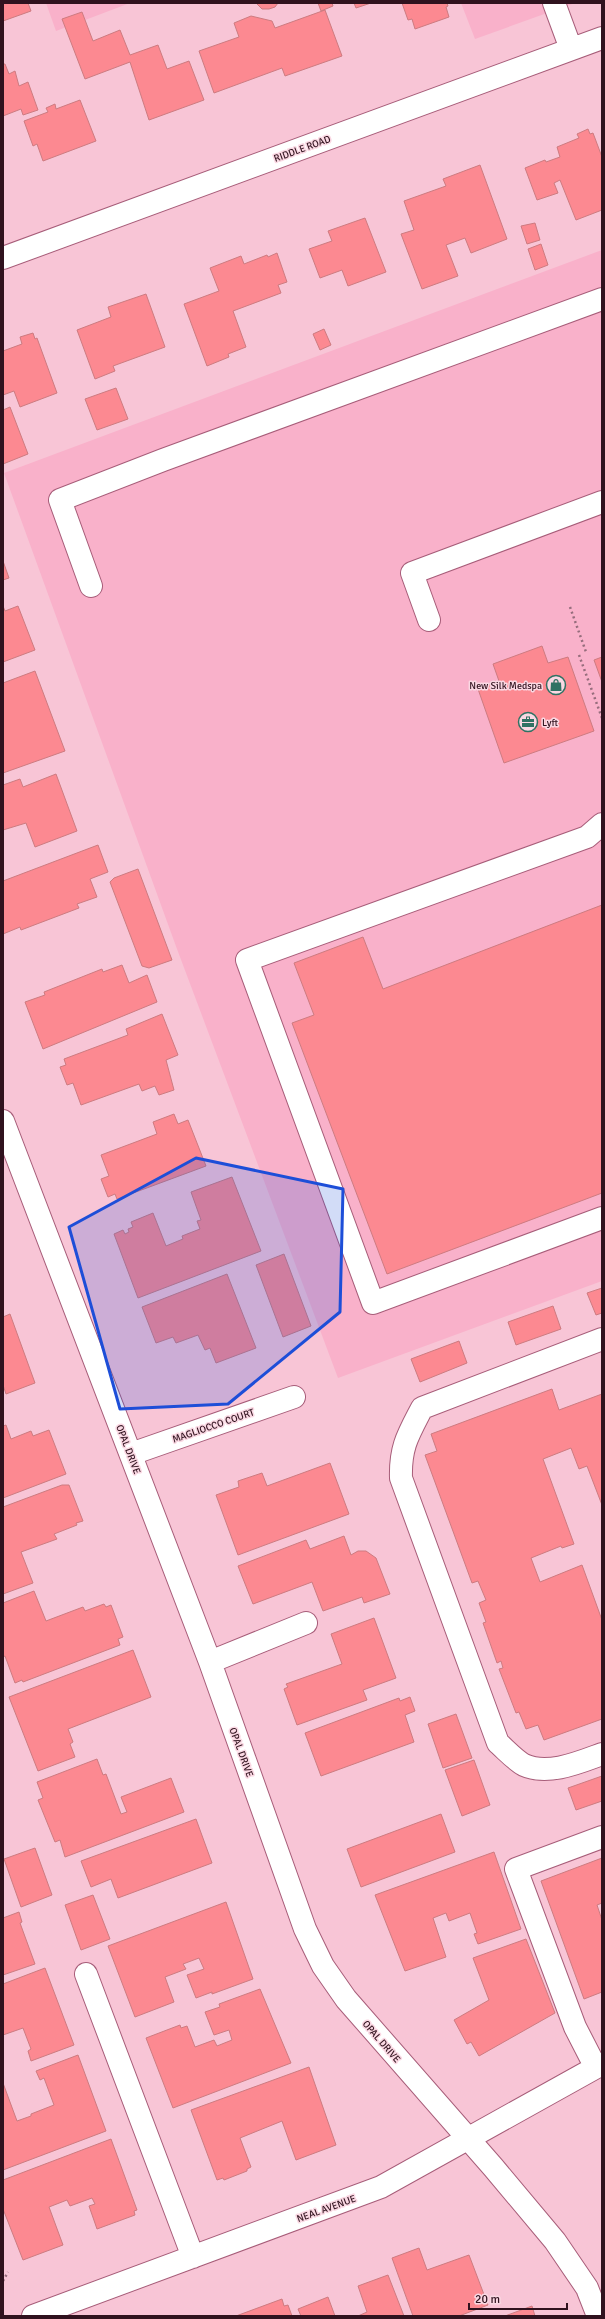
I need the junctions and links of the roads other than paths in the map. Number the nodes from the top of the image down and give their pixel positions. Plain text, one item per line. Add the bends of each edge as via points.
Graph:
1 (554, 3) edge
2 (602, 38) edge
3 (571, 49) junction
4 (3, 258) edge
5 (602, 299) edge
6 (602, 502) edge
7 (91, 586) dead end
8 (429, 620) dead end
9 (602, 824) edge
10 (3, 1121) edge
11 (602, 1218) edge
12 (602, 1339) edge
13 (294, 1397) dead end
14 (131, 1454) junction
15 (306, 1623) dead end
16 (210, 1662) junction
17 (602, 1754) edge
18 (602, 1836) edge
19 (86, 1974) dead end
20 (599, 2065) edge
21 (468, 2140) junction
22 (193, 2257) junction
23 (33, 2316) edge
24 (598, 2316) edge

1 - 3 street
2 - 3 street, RIDDLE ROAD
3 - 4 street, RIDDLE ROAD
5 - 7 street via 60,500
6 - 8 street via 412,573
9 - 11 street via 587,837 247,960 373,1303
10 - 14 street, OPAL DRIVE
12 - 17 street via 422,1408 406,1439 400,1458 401,1478 498,1743 524,1765 548,1769
13 - 14 street, MAGLIOCCO COURT
14 - 16 street, OPAL DRIVE
15 - 16 street
16 - 21 street, OPAL DRIVE via 305,1929 323,1966 346,2000
18 - 20 street via 516,1869 575,2027
19 - 22 street
20 - 21 street, NEAL AVENUE
21 - 22 street, NEAL AVENUE via 380,2187
21 - 24 street, OPAL DRIVE via 555,2241 587,2288
22 - 23 street, NEAL AVENUE

